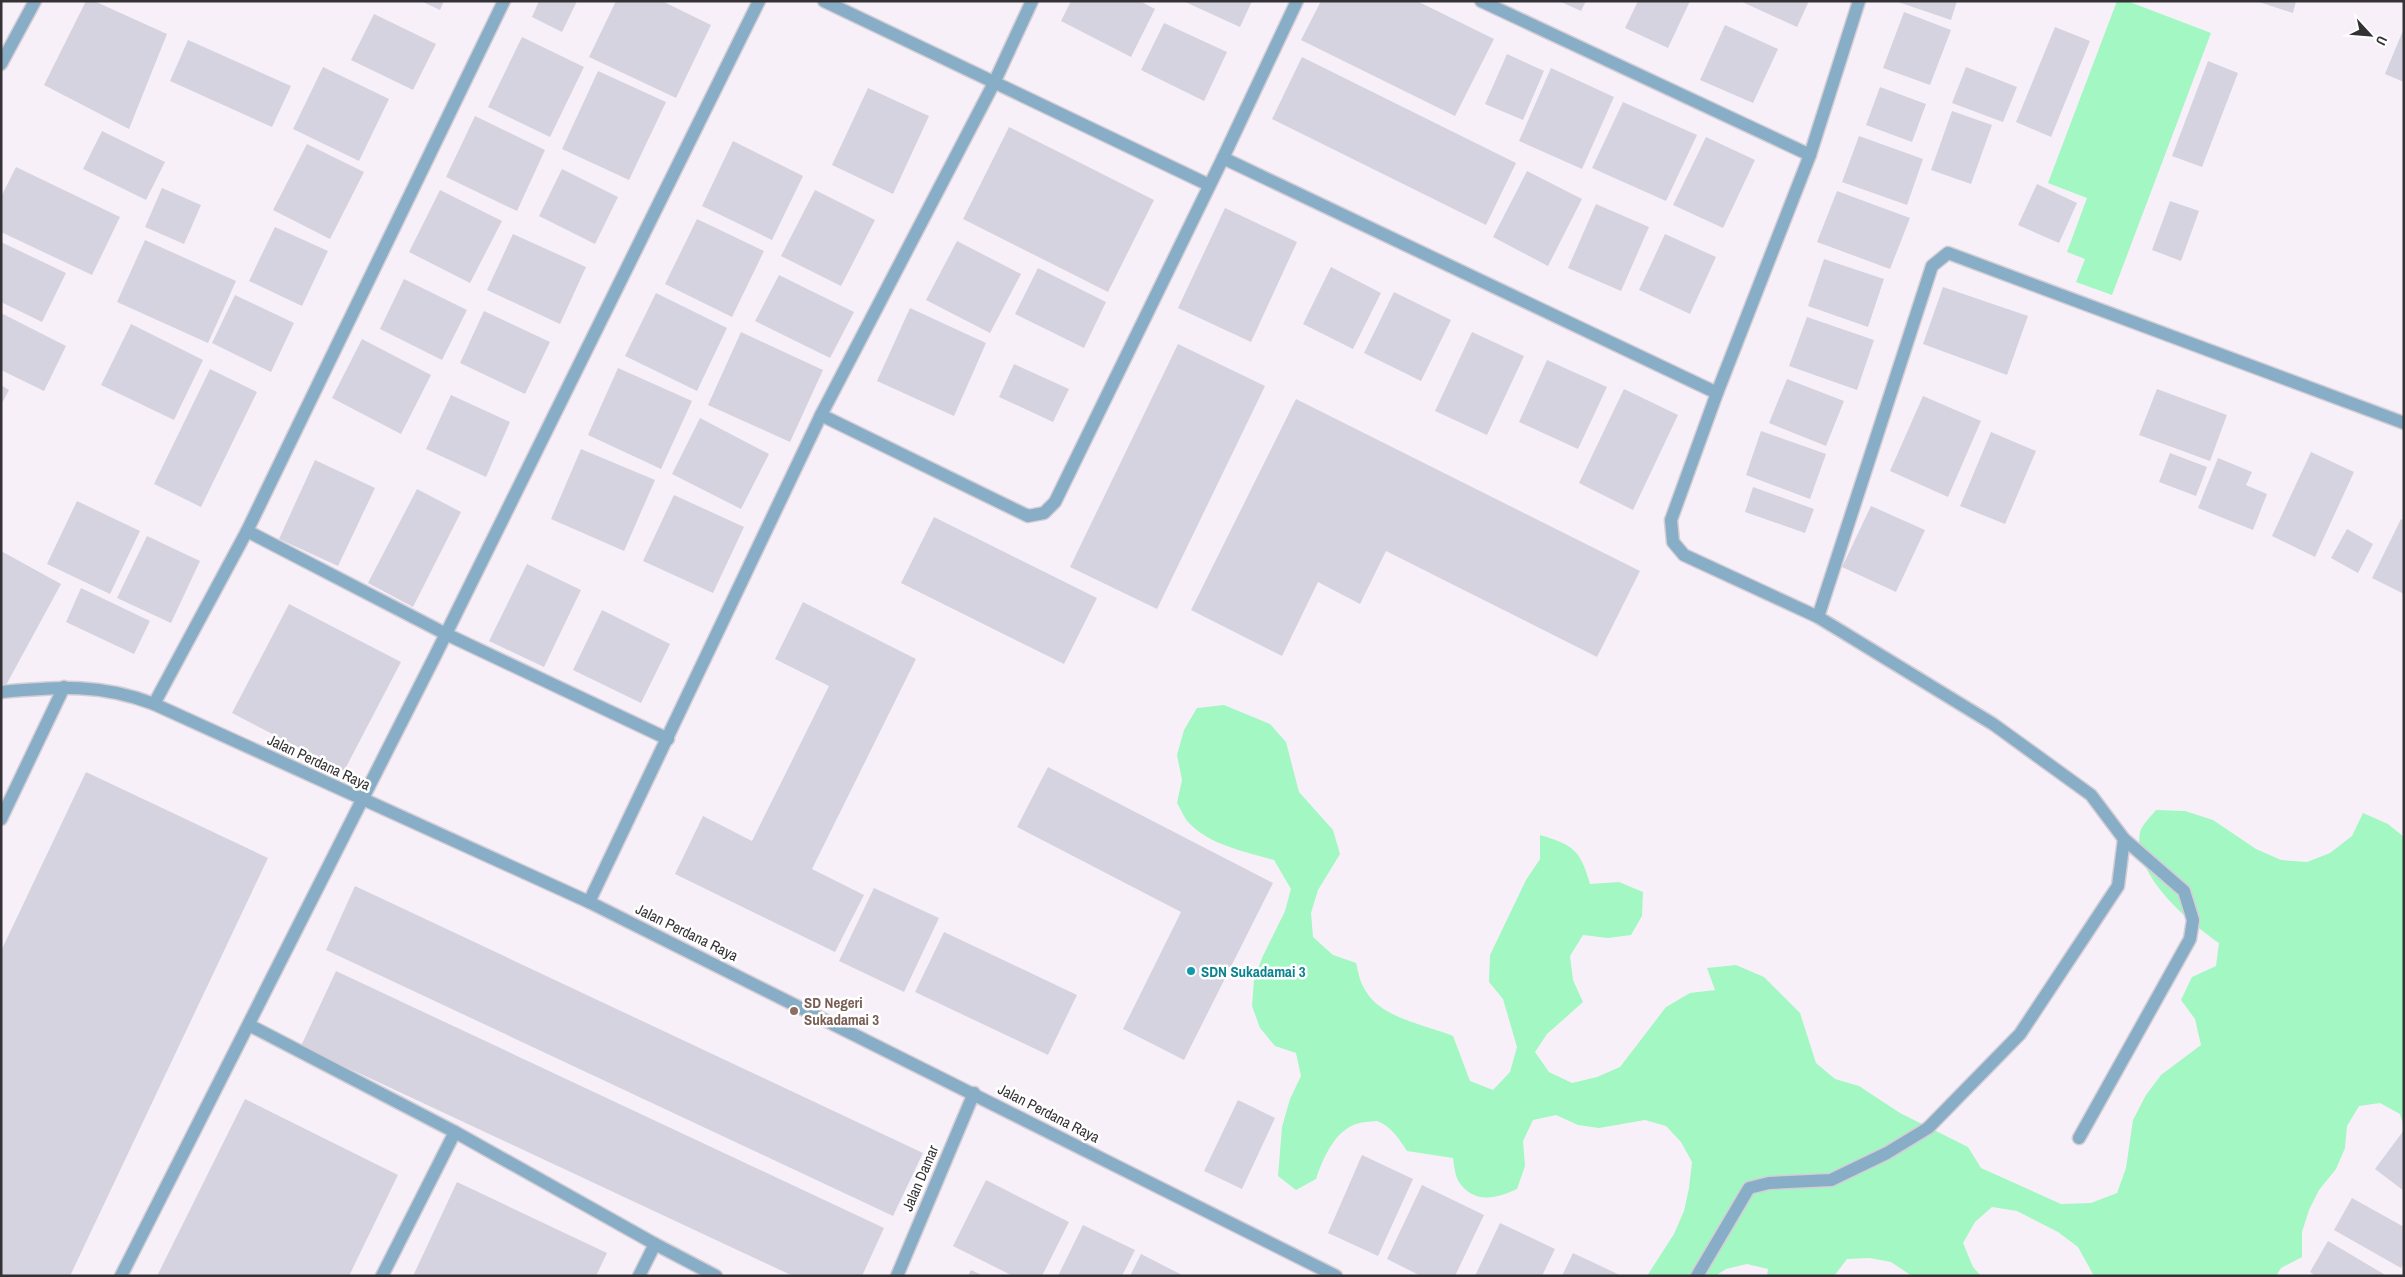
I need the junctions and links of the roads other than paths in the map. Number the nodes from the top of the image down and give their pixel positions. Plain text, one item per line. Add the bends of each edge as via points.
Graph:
1 (36, 1) edge
2 (504, 1) edge
3 (758, 1) edge
4 (824, 1) edge
5 (1032, 1) edge
6 (1297, 1) edge
7 (1481, 1) edge
8 (1859, 1) edge
9 (1, 64) edge
10 (994, 83) junction
11 (1810, 155) junction
12 (1224, 158) junction
13 (1209, 186) junction
14 (1717, 393) junction
15 (821, 415) junction
16 (2404, 423) edge
17 (247, 531) junction
18 (1818, 618) junction
19 (446, 634) junction
20 (64, 687) junction
21 (1, 692) edge
22 (154, 704) junction
23 (668, 739) junction
24 (362, 800) junction
25 (1, 819) edge
26 (2124, 839) junction
27 (589, 902) junction
28 (249, 1025) junction
29 (974, 1093) junction
30 (455, 1132) junction
31 (2079, 1138) dead end
32 (655, 1244) junction
33 (121, 1276) edge
34 (382, 1276) edge
35 (640, 1276) edge
36 (716, 1276) edge
37 (896, 1276) edge
38 (1336, 1276) edge
39 (1697, 1276) edge

1 - 9 street
2 - 17 street
3 - 19 street
4 - 10 street
5 - 10 street
6 - 12 street
7 - 11 street
8 - 11 street
10 - 13 street
10 - 15 street
11 - 14 street
12 - 13 street
12 - 14 street
13 - 15 street via 1055,502 1044,513 1028,516
14 - 18 street via 1671,520 1673,542 1684,555
15 - 23 street
16 - 18 street via 1948,253 1932,266
17 - 19 street
17 - 22 street
18 - 26 street via 2001,730 2091,795
19 - 23 street
19 - 24 street
20 - 21 street, Jalan Perdana Raya
20 - 22 street, Jalan Perdana Raya via 126,693
20 - 25 street
22 - 24 street, Jalan Perdana Raya
23 - 27 street
24 - 27 street, Jalan Perdana Raya
24 - 28 street
26 - 31 street via 2184,890 2193,920 2190,939
26 - 39 street via 2118,886 2020,1034 1928,1128 1887,1153 1831,1180 1769,1183 1749,1188
27 - 29 street, Jalan Perdana Raya
28 - 30 street
28 - 33 street
29 - 37 street, Jalan Damar
29 - 38 street, Jalan Perdana Raya
30 - 32 street
30 - 34 street
32 - 35 street
32 - 36 street

